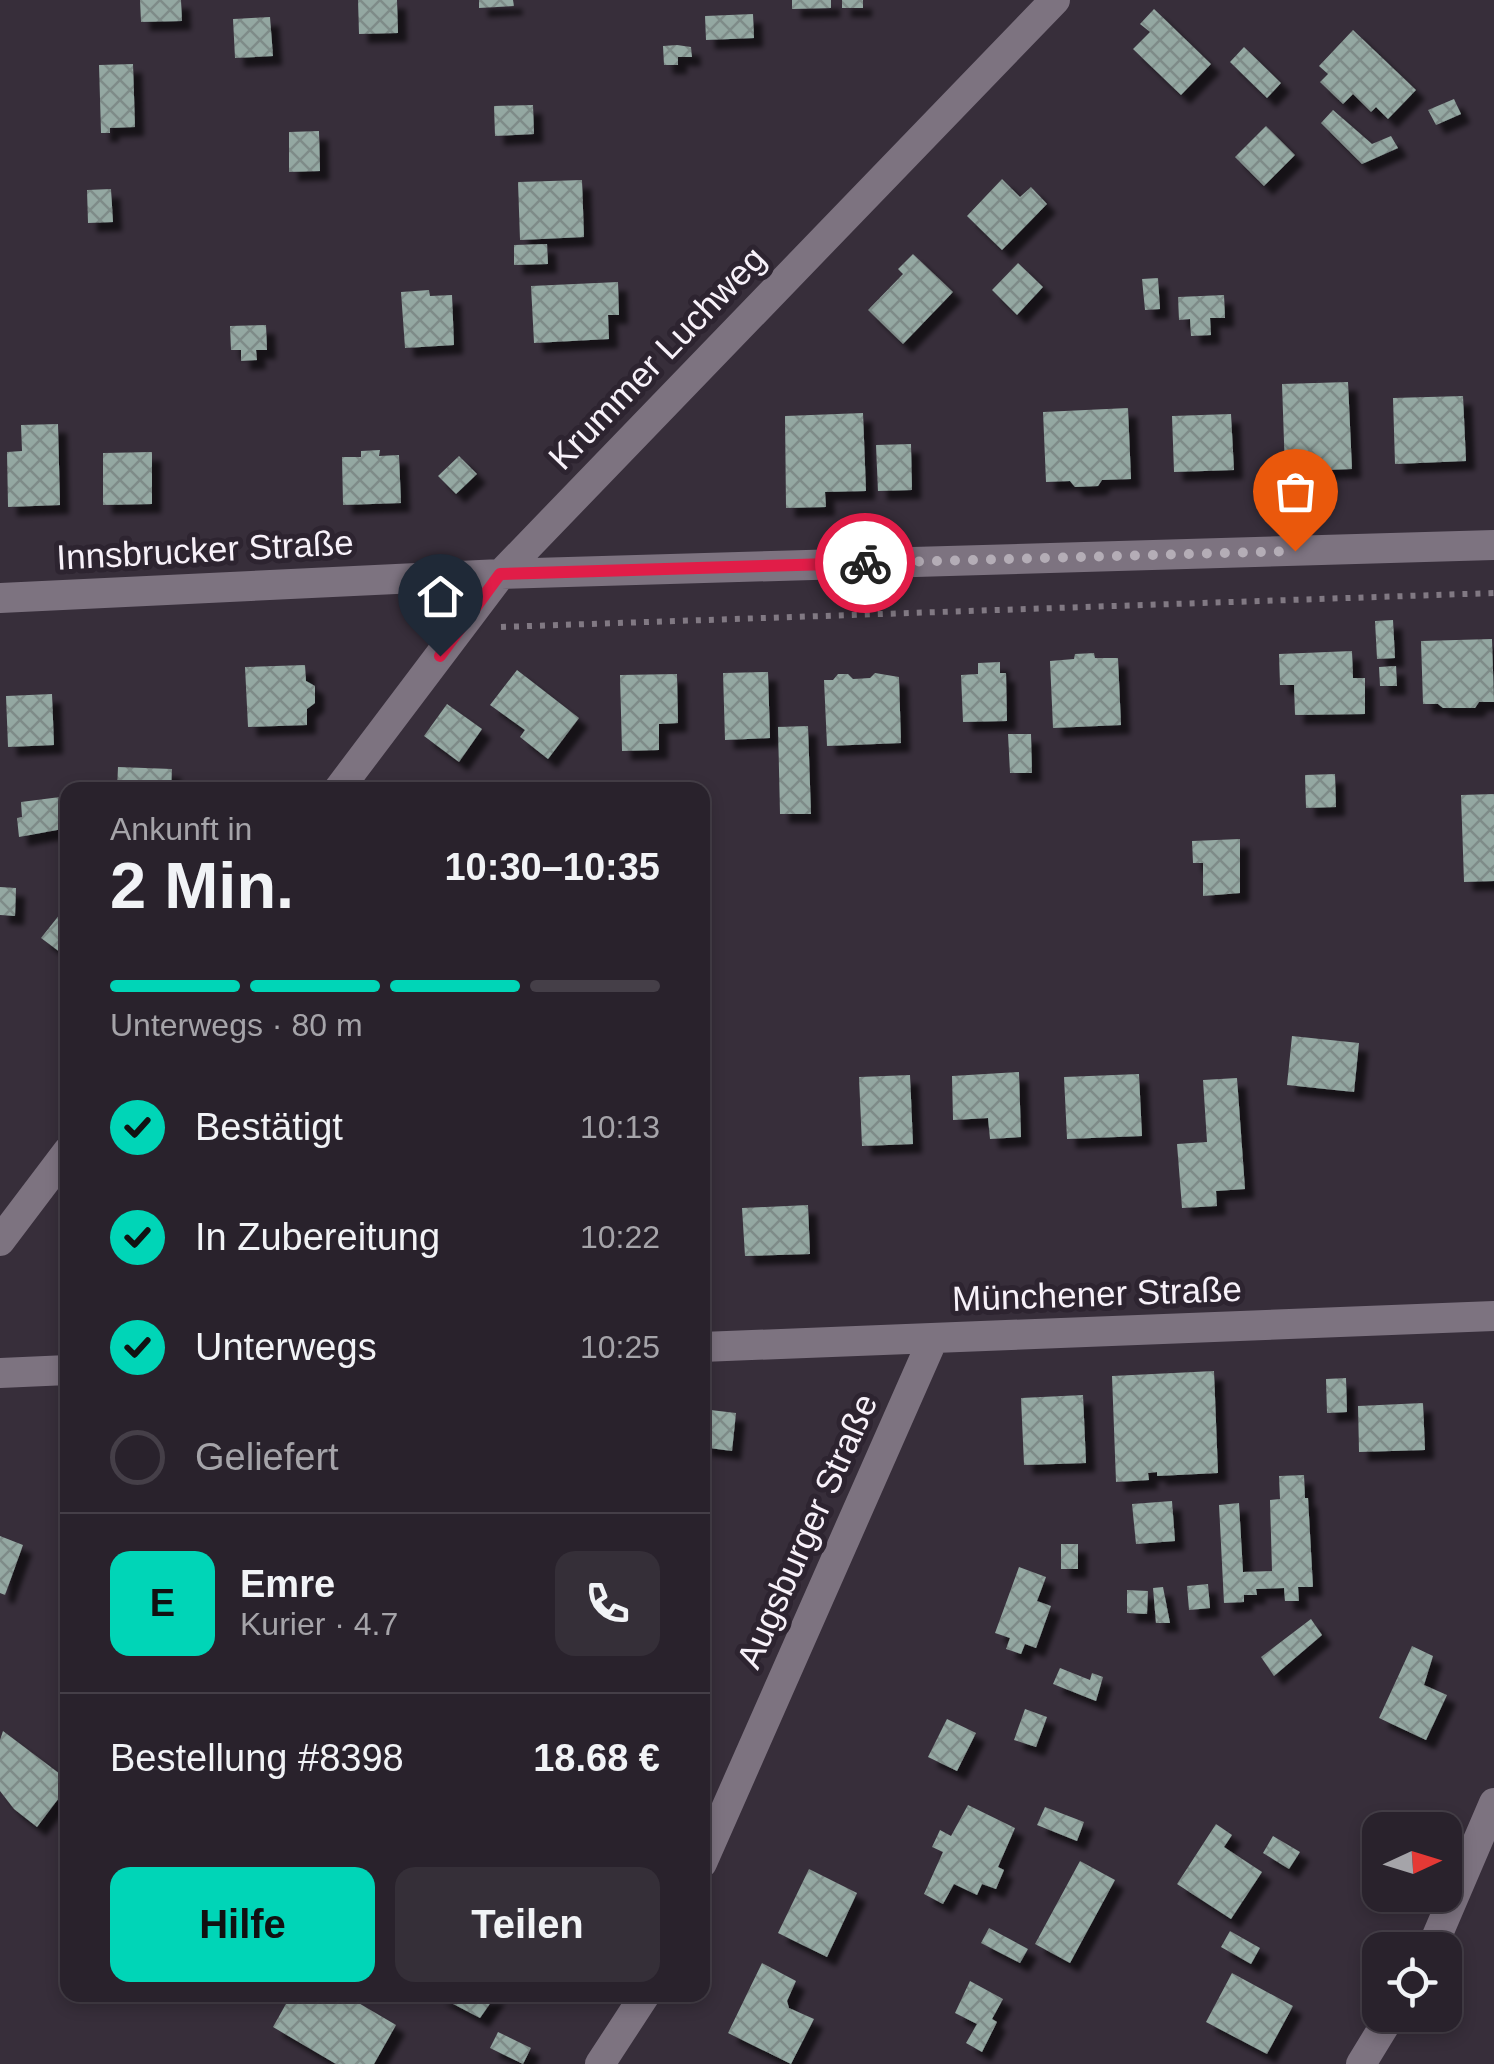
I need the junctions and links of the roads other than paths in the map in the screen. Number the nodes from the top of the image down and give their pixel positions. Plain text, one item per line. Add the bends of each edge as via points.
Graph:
1 (1055, 0) edge
2 (1494, 545) edge
3 (500, 574) junction
4 (0, 598) edge
5 (344, 782) edge
6 (60, 1162) edge
7 (0, 1241) edge
8 (1494, 1316) edge
9 (932, 1338) junction
10 (710, 1347) edge
11 (60, 1370) edge
12 (0, 1372) edge
13 (1494, 1803) edge
14 (710, 1845) edge
15 (1439, 1932) edge
16 (640, 2002) edge
17 (1381, 2032) edge
18 (600, 2064) edge
19 (1361, 2064) edge

1 - 3 street, Krummer Luchweg
2 - 3 street, Innsbrucker Straße
3 - 4 street, Innsbrucker Straße
3 - 5 street, Krummer Luchweg
6 - 7 street
8 - 9 street, Münchener Straße
9 - 10 street, Münchener Straße
9 - 14 street, Augsburger Straße
11 - 12 street
13 - 15 street
16 - 18 street
17 - 19 street

